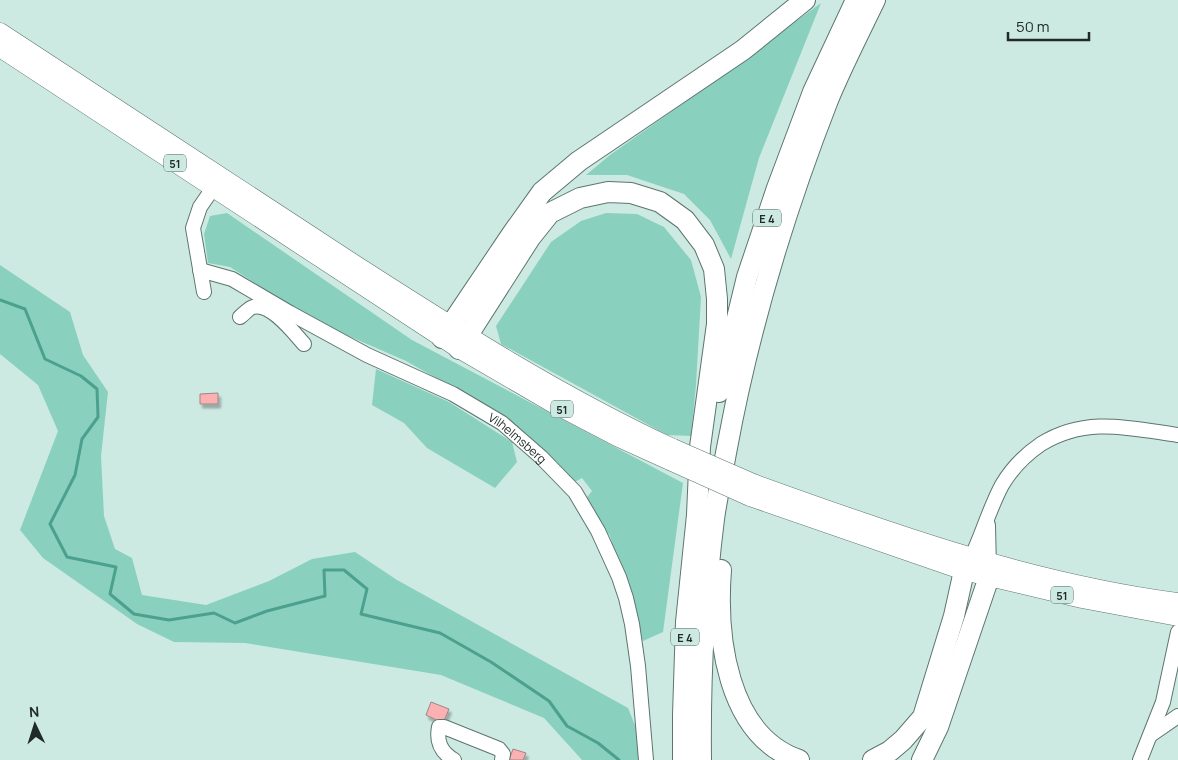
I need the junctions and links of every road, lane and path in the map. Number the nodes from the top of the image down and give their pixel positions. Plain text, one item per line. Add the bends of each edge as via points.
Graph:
1 (805, 0) edge
2 (856, 0) edge
3 (875, 0) edge
4 (0, 32) edge
5 (0, 48) edge
6 (217, 182) junction
7 (200, 270) junction
8 (204, 292) dead end
9 (240, 316) dead end
10 (454, 337) junction
11 (304, 344) dead end
12 (733, 413) junction
13 (1178, 435) edge
14 (697, 515) junction
15 (978, 567) junction
16 (1178, 602) edge
17 (1137, 604) junction
18 (1178, 617) edge
19 (1178, 632) edge
20 (1175, 670) edge
21 (1178, 716) edge
22 (1152, 734) junction
23 (454, 760) edge
24 (502, 760) edge
25 (646, 760) edge
26 (683, 760) edge
27 (701, 760) edge
28 (799, 760) edge
29 (873, 760) edge
30 (922, 760) edge
31 (1140, 760) edge

1 - 10 highway via 743,50 579,161 542,192 512,234
2 - 14 highway, E 4 via 813,92 748,277 718,393
3 - 12 highway, E 4 via 829,98 794,191 765,282
4 - 6 main road, 51
5 - 6 main road, 51
6 - 7 street via 200,207 193,228
6 - 10 main road, 51
7 - 8 street
7 - 25 street, Vilhelmsberg via 232,279 367,355 453,394 494,418 541,457 575,492 612,561 628,607 638,666
9 - 11 street via 252,307 261,307 274,313
10 - 14 highway via 550,213 580,198 608,192 631,193 660,202 686,220 704,245 714,269 717,299 717,324 700,448
10 - 15 main road, 51, bridge via 552,403 617,437 671,455 752,490
12 - 27 highway, E 4 via 714,517 704,622
12 - 28 highway via 721,578 723,645 733,689 750,722 775,747
13 - 15 street via 1116,426 1091,426 1052,437 1033,449 1016,464 1002,485 988,519
14 - 26 highway, E 4 via 686,622
15 - 17 main road, 51
15 - 29 highway via 952,625 923,716 903,740
15 - 30 highway via 938,727
16 - 17 main road, 51
17 - 18 main road, 51
19 - 20 street
20 - 22 street
21 - 22 street
22 - 31 street
23 - 24 street via 441,749 439,727 499,749 503,754

